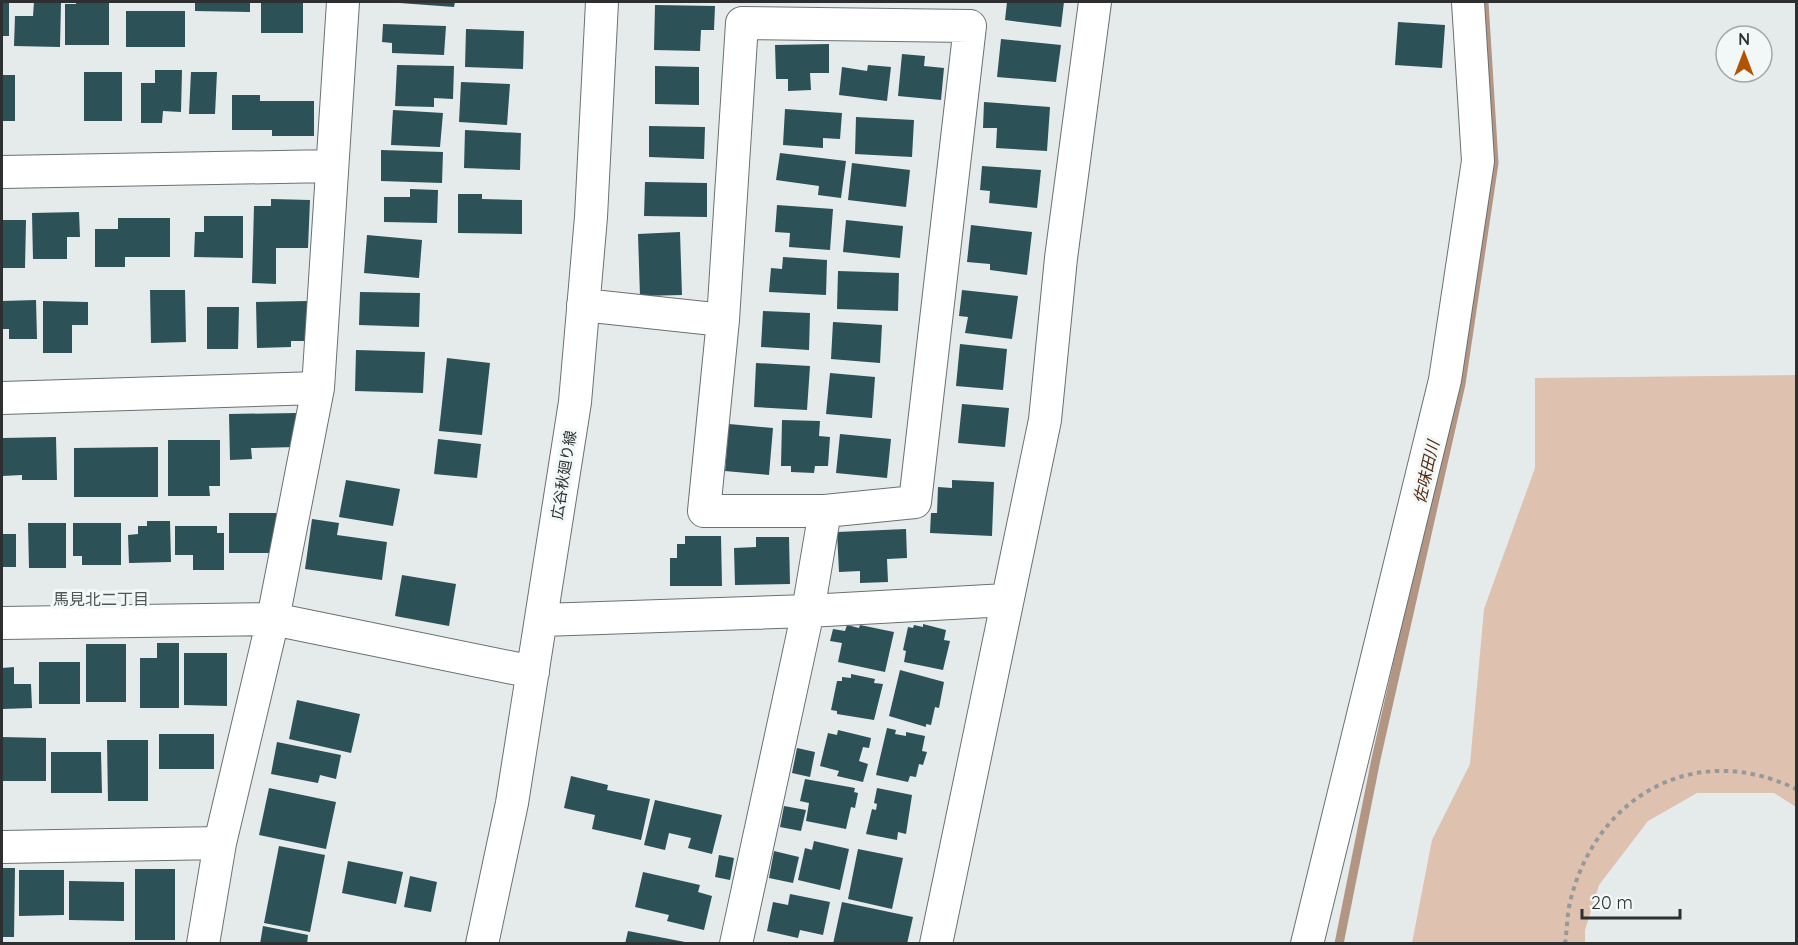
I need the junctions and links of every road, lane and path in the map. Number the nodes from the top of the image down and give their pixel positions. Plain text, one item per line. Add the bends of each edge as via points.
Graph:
1 (343, 2) edge
2 (602, 2) edge
3 (1095, 2) edge
4 (1468, 2) edge
5 (331, 166) junction
6 (2, 172) edge
7 (583, 305) junction
8 (723, 320) junction
9 (318, 388) junction
10 (2, 398) edge
11 (825, 511) junction
12 (1006, 600) junction
13 (808, 611) junction
14 (273, 619) junction
15 (542, 620) junction
16 (2, 623) edge
17 (533, 672) junction
18 (1797, 789) edge
19 (220, 843) junction
20 (2, 848) edge
21 (203, 944) edge
22 (482, 944) edge
23 (736, 944) edge
24 (936, 944) edge
25 (1307, 944) edge
26 (1565, 944) edge

1 - 5 street
2 - 7 street, 広谷秋廻り線
3 - 12 street via 1061,258 1045,420
4 - 25 street via 1478,161 1445,380
5 - 6 street
5 - 9 street
7 - 8 street
7 - 15 street, 広谷秋廻り線 via 575,402
8 - 11 street via 704,512
8 - 11 street via 742,23 970,26 915,502
9 - 10 street
9 - 14 street
11 - 13 street
12 - 13 street
12 - 24 street
13 - 15 street
13 - 23 street
14 - 16 street
14 - 17 street
14 - 19 street
15 - 17 street, 広谷秋廻り線
17 - 22 street, 広谷秋廻り線 via 512,803
18 - 26 path via 1772,777 1744,771 1711,771 1674,778 1644,793 1619,813 1582,868 1570,903
19 - 20 street
19 - 21 street

